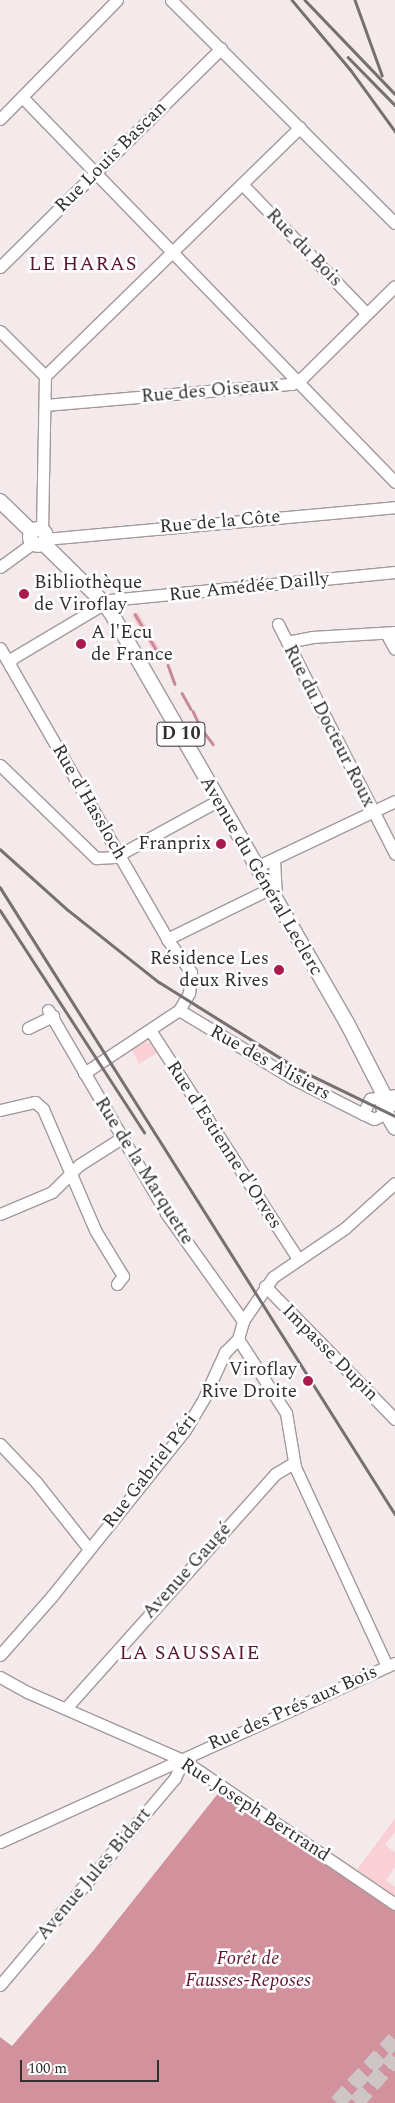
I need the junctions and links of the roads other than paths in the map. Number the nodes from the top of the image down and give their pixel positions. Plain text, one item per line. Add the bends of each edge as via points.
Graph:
1 (117, 0) edge
2 (171, 0) edge
3 (221, 48) junction
4 (22, 97) junction
5 (0, 119) edge
6 (300, 126) junction
7 (95, 174) junction
8 (242, 184) junction
9 (395, 224) edge
10 (174, 250) junction
11 (0, 267) edge
12 (395, 286) edge
13 (366, 312) junction
14 (0, 331) edge
15 (45, 376) junction
16 (299, 381) junction
17 (45, 405) junction
18 (395, 482) edge
19 (0, 501) edge
20 (395, 506) edge
21 (39, 538) junction
22 (0, 568) edge
23 (395, 572) edge
24 (103, 602) junction
25 (278, 624) dead end
26 (391, 632) edge
27 (287, 642) junction
28 (0, 648) edge
29 (395, 649) edge
30 (10, 666) junction
31 (0, 672) edge
32 (0, 765) edge
33 (219, 800) junction
34 (395, 801) edge
35 (373, 812) junction
36 (395, 854) edge
37 (120, 855) junction
38 (274, 859) junction
39 (256, 867) junction
40 (269, 889) junction
41 (276, 901) junction
42 (167, 939) junction
43 (179, 1010) junction
44 (28, 1028) dead end
45 (150, 1030) junction
46 (84, 1073) junction
47 (390, 1102) edge
48 (0, 1110) edge
49 (363, 1114) junction
50 (395, 1128) edge
51 (120, 1139) junction
52 (72, 1173) junction
53 (395, 1183) edge
54 (0, 1214) edge
55 (298, 1259) junction
56 (117, 1284) dead end
57 (265, 1286) junction
58 (243, 1321) junction
59 (238, 1339) junction
60 (395, 1419) edge
61 (0, 1444) edge
62 (293, 1463) junction
63 (89, 1549) junction
64 (0, 1655) edge
65 (391, 1664) edge
66 (0, 1677) edge
67 (66, 1708) junction
68 (183, 1760) junction
69 (0, 1842) edge
70 (395, 1904) edge
71 (0, 1985) edge

1 - 4 street
2 - 3 street
3 - 6 street
3 - 7 street, Rue Louis Bascan
4 - 5 street
4 - 7 street
6 - 8 street
6 - 9 street
7 - 10 street
7 - 11 street, Rue Louis Bascan
8 - 10 street
8 - 13 street, Rue du Bois
10 - 15 street
10 - 16 street
12 - 13 street, Rue des Oiseaux
13 - 16 street, Rue des Oiseaux
14 - 15 street
15 - 17 street
16 - 17 street, Rue des Oiseaux
16 - 18 street
17 - 21 street
19 - 21 main road, Avenue du Général Leclerc / D 10
20 - 21 street, Rue de la Côte
21 - 22 street
21 - 24 main road, Avenue du Général Leclerc / D 10
23 - 24 street, Rue Amédée Dailly
24 - 30 street via 11,659
24 - 33 main road, Avenue du Général Leclerc / D 10
25 - 27 street, Rue du Docteur Roux
26 - 27 street via 312,637
26 - 29 street
27 - 35 street, Rue du Docteur Roux
28 - 30 street, Rue d'Hassloch
30 - 31 street
30 - 37 street, Rue d'Hassloch
32 - 37 street via 90,855 105,860
33 - 37 street
33 - 39 main road, Avenue du Général Leclerc / D 10
34 - 35 street
35 - 36 street, Rue du Docteur Roux
35 - 38 street
37 - 42 street, Rue d'Hassloch
38 - 39 street
38 - 41 street
39 - 40 main road, Avenue du Général Leclerc / D 10
40 - 41 main road, Avenue du Général Leclerc / D 10
40 - 42 street
41 - 47 main road, Avenue du Général Leclerc / D 10
42 - 43 street via 192,972 189,993
43 - 45 street
43 - 49 street, Rue des Alisiers via 272,1066
44 - 46 street, Rue de la Marquette via 51,1013
45 - 46 street
45 - 55 street, Rue d'Estienne d'Orves
46 - 51 street, Rue de la Marquette
47 - 49 street via 374,1118
47 - 49 street via 370,1099
47 - 50 main road, Avenue du Général Leclerc / D 10
48 - 52 street via 36,1102 43,1109 51,1134
51 - 52 street
51 - 58 street, Rue de la Marquette via 167,1215
52 - 54 street via 52,1192
52 - 56 street via 95,1230 123,1276
53 - 55 street, Rue Gabriel Péri via 346,1228
55 - 57 street, Rue Gabriel Péri
57 - 58 street, Rue Gabriel Péri
57 - 60 street, Impasse Dupin
58 - 59 street, Rue Gabriel Péri
59 - 62 street via 284,1409
59 - 63 street, Rue Gabriel Péri via 225,1352 204,1398 184,1430
61 - 63 street via 36,1482
62 - 65 street
62 - 67 street, Avenue Gaugé via 275,1474
63 - 64 street, Rue Gabriel Péri
65 - 68 street, Rue des Prés aux Bois
66 - 67 street, Rue Joseph Bertrand
67 - 68 street, Rue Joseph Bertrand
68 - 69 street, Rue des Prés aux Bois
68 - 70 street, Rue Joseph Bertrand
68 - 71 street, Avenue Jules Bidart via 175,1778

